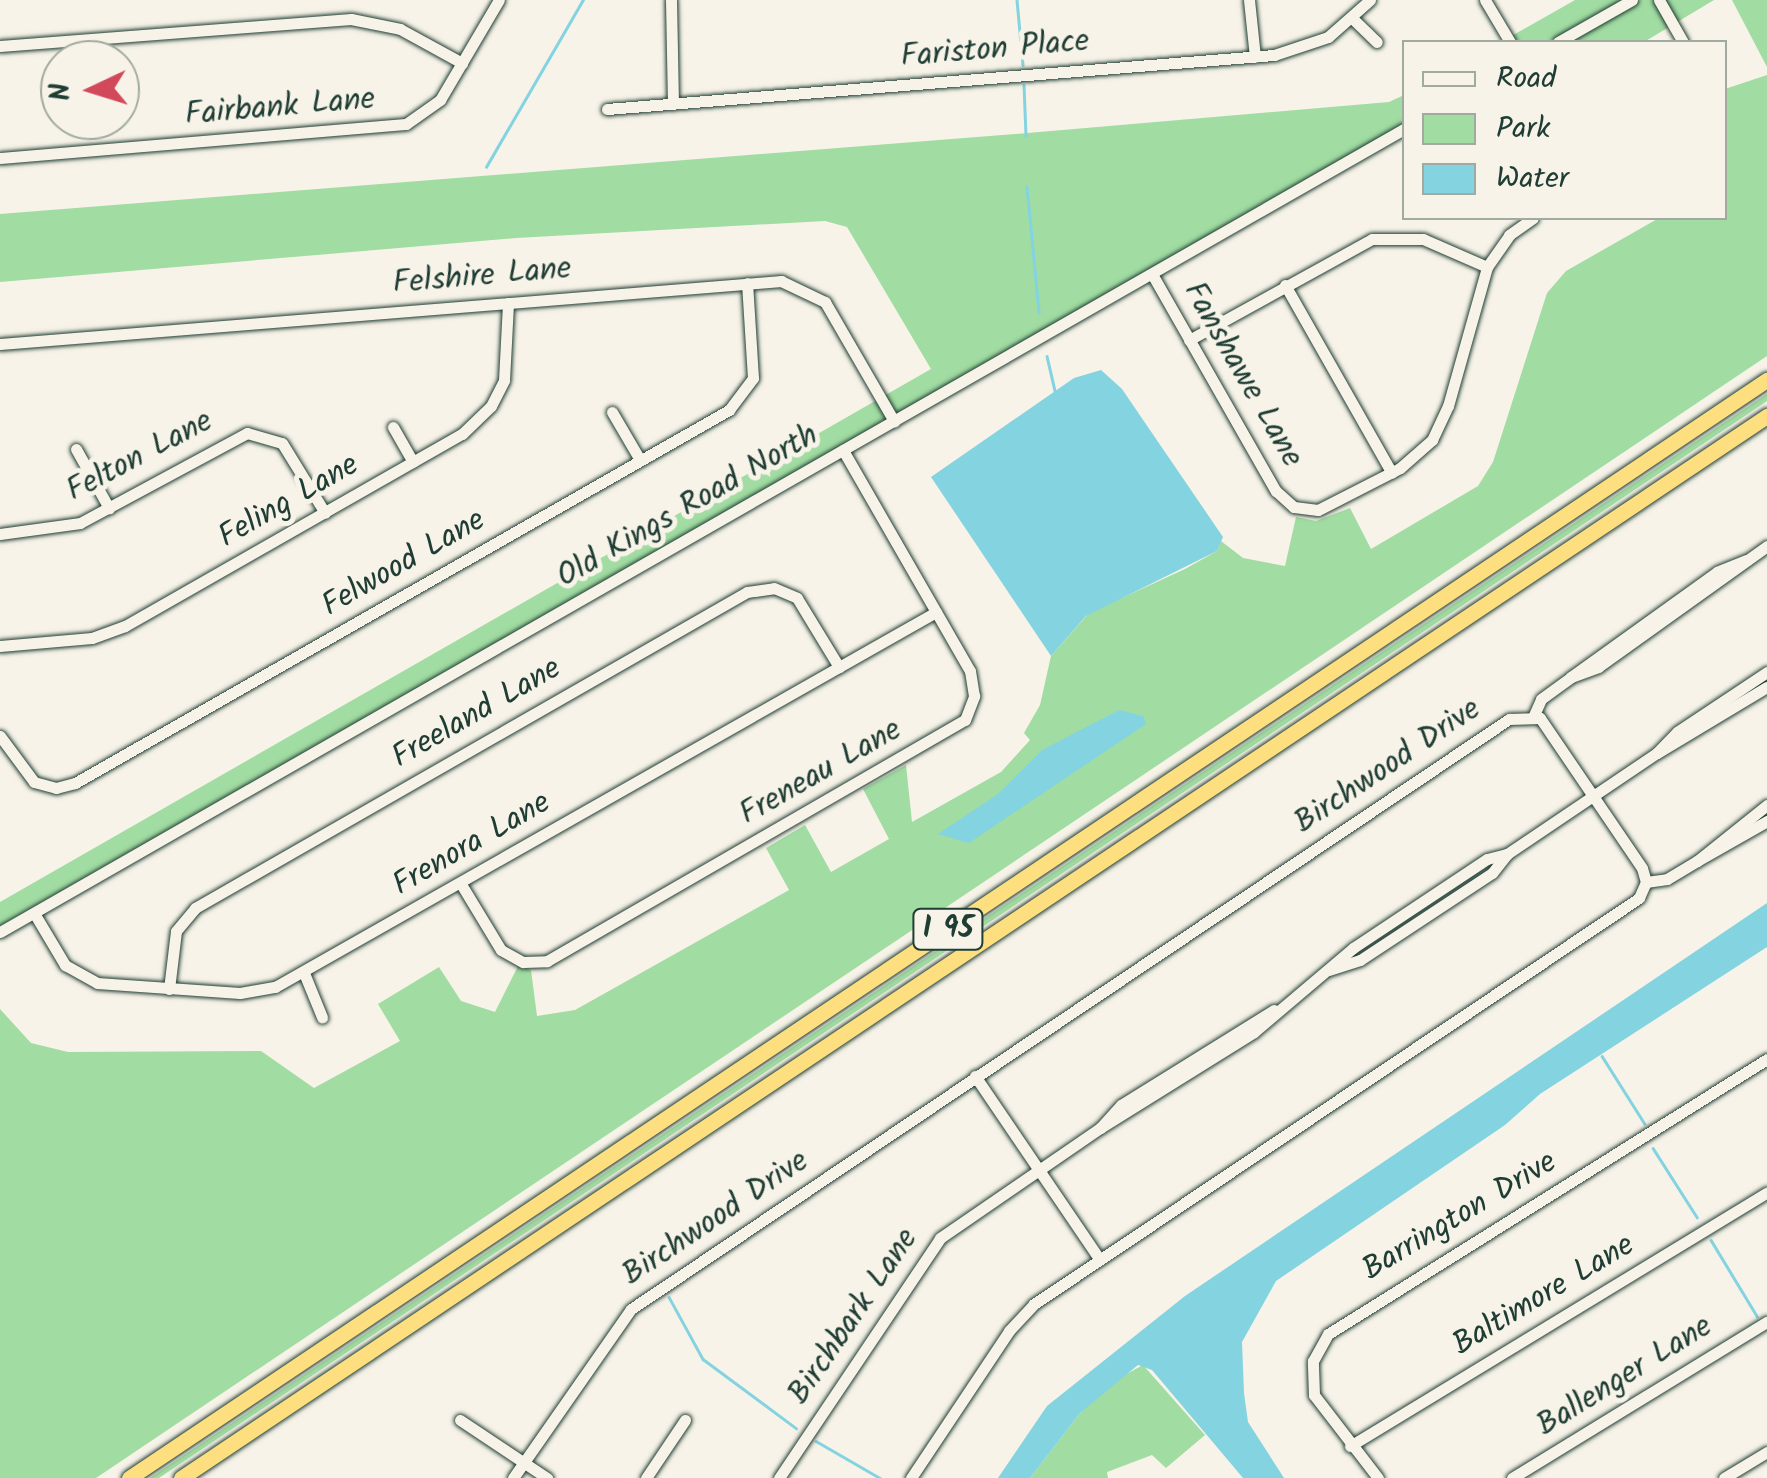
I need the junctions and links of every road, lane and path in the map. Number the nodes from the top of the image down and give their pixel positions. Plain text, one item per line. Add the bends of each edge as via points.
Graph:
1 (499, 0) edge
2 (671, 0) edge
3 (1249, 0) edge
4 (1370, 0) edge
5 (1485, 0) edge
6 (1632, 0) edge
7 (1659, 0) edge
8 (1354, 19) junction
9 (1509, 40) edge
10 (1562, 40) edge
11 (1682, 40) edge
12 (1377, 42) dead end
13 (0, 46) edge
14 (1255, 57) junction
15 (462, 63) junction
16 (674, 104) junction
17 (607, 109) dead end
18 (1402, 131) edge
19 (0, 158) edge
20 (1530, 220) edge
21 (1487, 267) junction
22 (1152, 274) junction
23 (747, 283) junction
24 (1285, 284) junction
25 (508, 303) junction
26 (1189, 340) junction
27 (0, 344) edge
28 (1767, 380) edge
29 (612, 412) dead end
30 (1767, 416) edge
31 (894, 421) junction
32 (393, 427) dead end
33 (76, 449) dead end
34 (843, 450) junction
35 (640, 460) junction
36 (413, 462) junction
37 (1392, 473) junction
38 (109, 508) junction
39 (325, 513) junction
40 (0, 534) edge
41 (1767, 546) edge
42 (936, 612) junction
43 (0, 646) edge
44 (839, 668) junction
45 (1767, 672) edge
46 (1767, 688) edge
47 (1534, 715) junction
48 (0, 736) edge
49 (1657, 754) junction
50 (1594, 796) junction
51 (1767, 805) edge
52 (1767, 820) edge
53 (1696, 861) junction
54 (1646, 882) junction
55 (461, 884) junction
56 (34, 913) junction
57 (0, 932) edge
58 (304, 973) junction
59 (170, 988) junction
60 (322, 1017) dead end
61 (1767, 1059) edge
62 (975, 1076) junction
63 (1039, 1169) junction
64 (1767, 1192) edge
65 (1100, 1260) junction
66 (1767, 1322) edge
67 (460, 1420) dead end
68 (684, 1420) dead end
69 (1350, 1446) junction
70 (1767, 1452) edge
71 (524, 1462) junction
72 (129, 1478) edge
73 (180, 1478) edge
74 (513, 1478) edge
75 (547, 1478) edge
76 (646, 1478) edge
77 (779, 1478) edge
78 (911, 1478) edge
79 (1378, 1478) edge
80 (1512, 1478) edge
81 (1724, 1478) edge

1 - 15 street, Fairbank Lane
2 - 16 street
3 - 14 street
4 - 8 street, Fariston Place
5 - 9 street
6 - 10 street
7 - 11 street
8 - 12 street
8 - 14 street, Fariston Place via 1307,47
13 - 15 street via 358,19 409,32
14 - 16 street, Fariston Place
15 - 19 street, Fairbank Lane via 432,110 401,125
16 - 17 street, Fariston Place
18 - 22 street, Old Kings Road North
20 - 21 street, Fanshawe Lane via 1506,239
21 - 24 street via 1430,242 1391,236 1350,248
21 - 37 street, Fanshawe Lane via 1444,418 1420,453
22 - 26 street, Fanshawe Lane
22 - 31 street, Old Kings Road North
23 - 25 street, Felshire Lane
23 - 31 street, Felshire Lane via 795,283 825,302
23 - 35 street, Felwood Lane via 754,364 748,392 729,410
24 - 26 street
24 - 37 street
25 - 27 street, Felshire Lane
25 - 36 street, Feling Lane via 510,352 496,398 467,430
26 - 37 street, Fanshawe Lane via 1289,504 1324,509
28 - 72 highway, I 95
29 - 35 street
30 - 73 highway, I 95
31 - 34 street, Old Kings Road North
32 - 36 street
33 - 38 street
34 - 42 street, Freneau Lane
34 - 56 street, Old Kings Road North
35 - 48 street, Felwood Lane via 75,783 52,788 34,782
36 - 39 street, Feling Lane
38 - 39 street, Felton Lane via 229,439 253,433 286,448
38 - 40 street, Felton Lane via 59,529
39 - 43 street, Feling Lane via 115,630
41 - 47 street via 1701,582 1541,699
42 - 44 street, Frenora Lane
42 - 55 street, Freneau Lane via 974,683 961,724 560,955 535,963 506,954
44 - 55 street, Frenora Lane
44 - 59 street, Freeland Lane via 797,598 774,588 750,591 195,908 176,931
45 - 49 street via 1677,732
46 - 49 street
47 - 50 street, Birchwood Drive
47 - 62 street, Birchwood Drive via 1509,719
49 - 50 street, Birchbark Lane
50 - 54 street, Birchwood Drive
50 - 63 street, Birchbark Lane via 1360,960 1330,970 1121,1105 1100,1128
51 - 53 street
52 - 53 street
53 - 54 street via 1667,879
54 - 65 street via 1634,902
55 - 58 street, Frenora Lane
56 - 57 street, Old Kings Road North
56 - 59 street, Frenora Lane via 78,975
58 - 59 street, Frenora Lane via 260,991
58 - 60 street
61 - 69 street, Barrington Drive via 1332,1328 1315,1355 1311,1382 1319,1408
62 - 63 street
62 - 71 street, Birchwood Drive via 627,1312
63 - 65 street
63 - 77 street, Birchbark Lane via 934,1245
64 - 69 street, Baltimore Lane
65 - 78 street via 1018,1320
66 - 80 street, Ballenger Lane
67 - 71 street
68 - 76 street
69 - 79 street, Barrington Drive
70 - 81 street
71 - 74 street, Birchwood Drive
71 - 75 street

